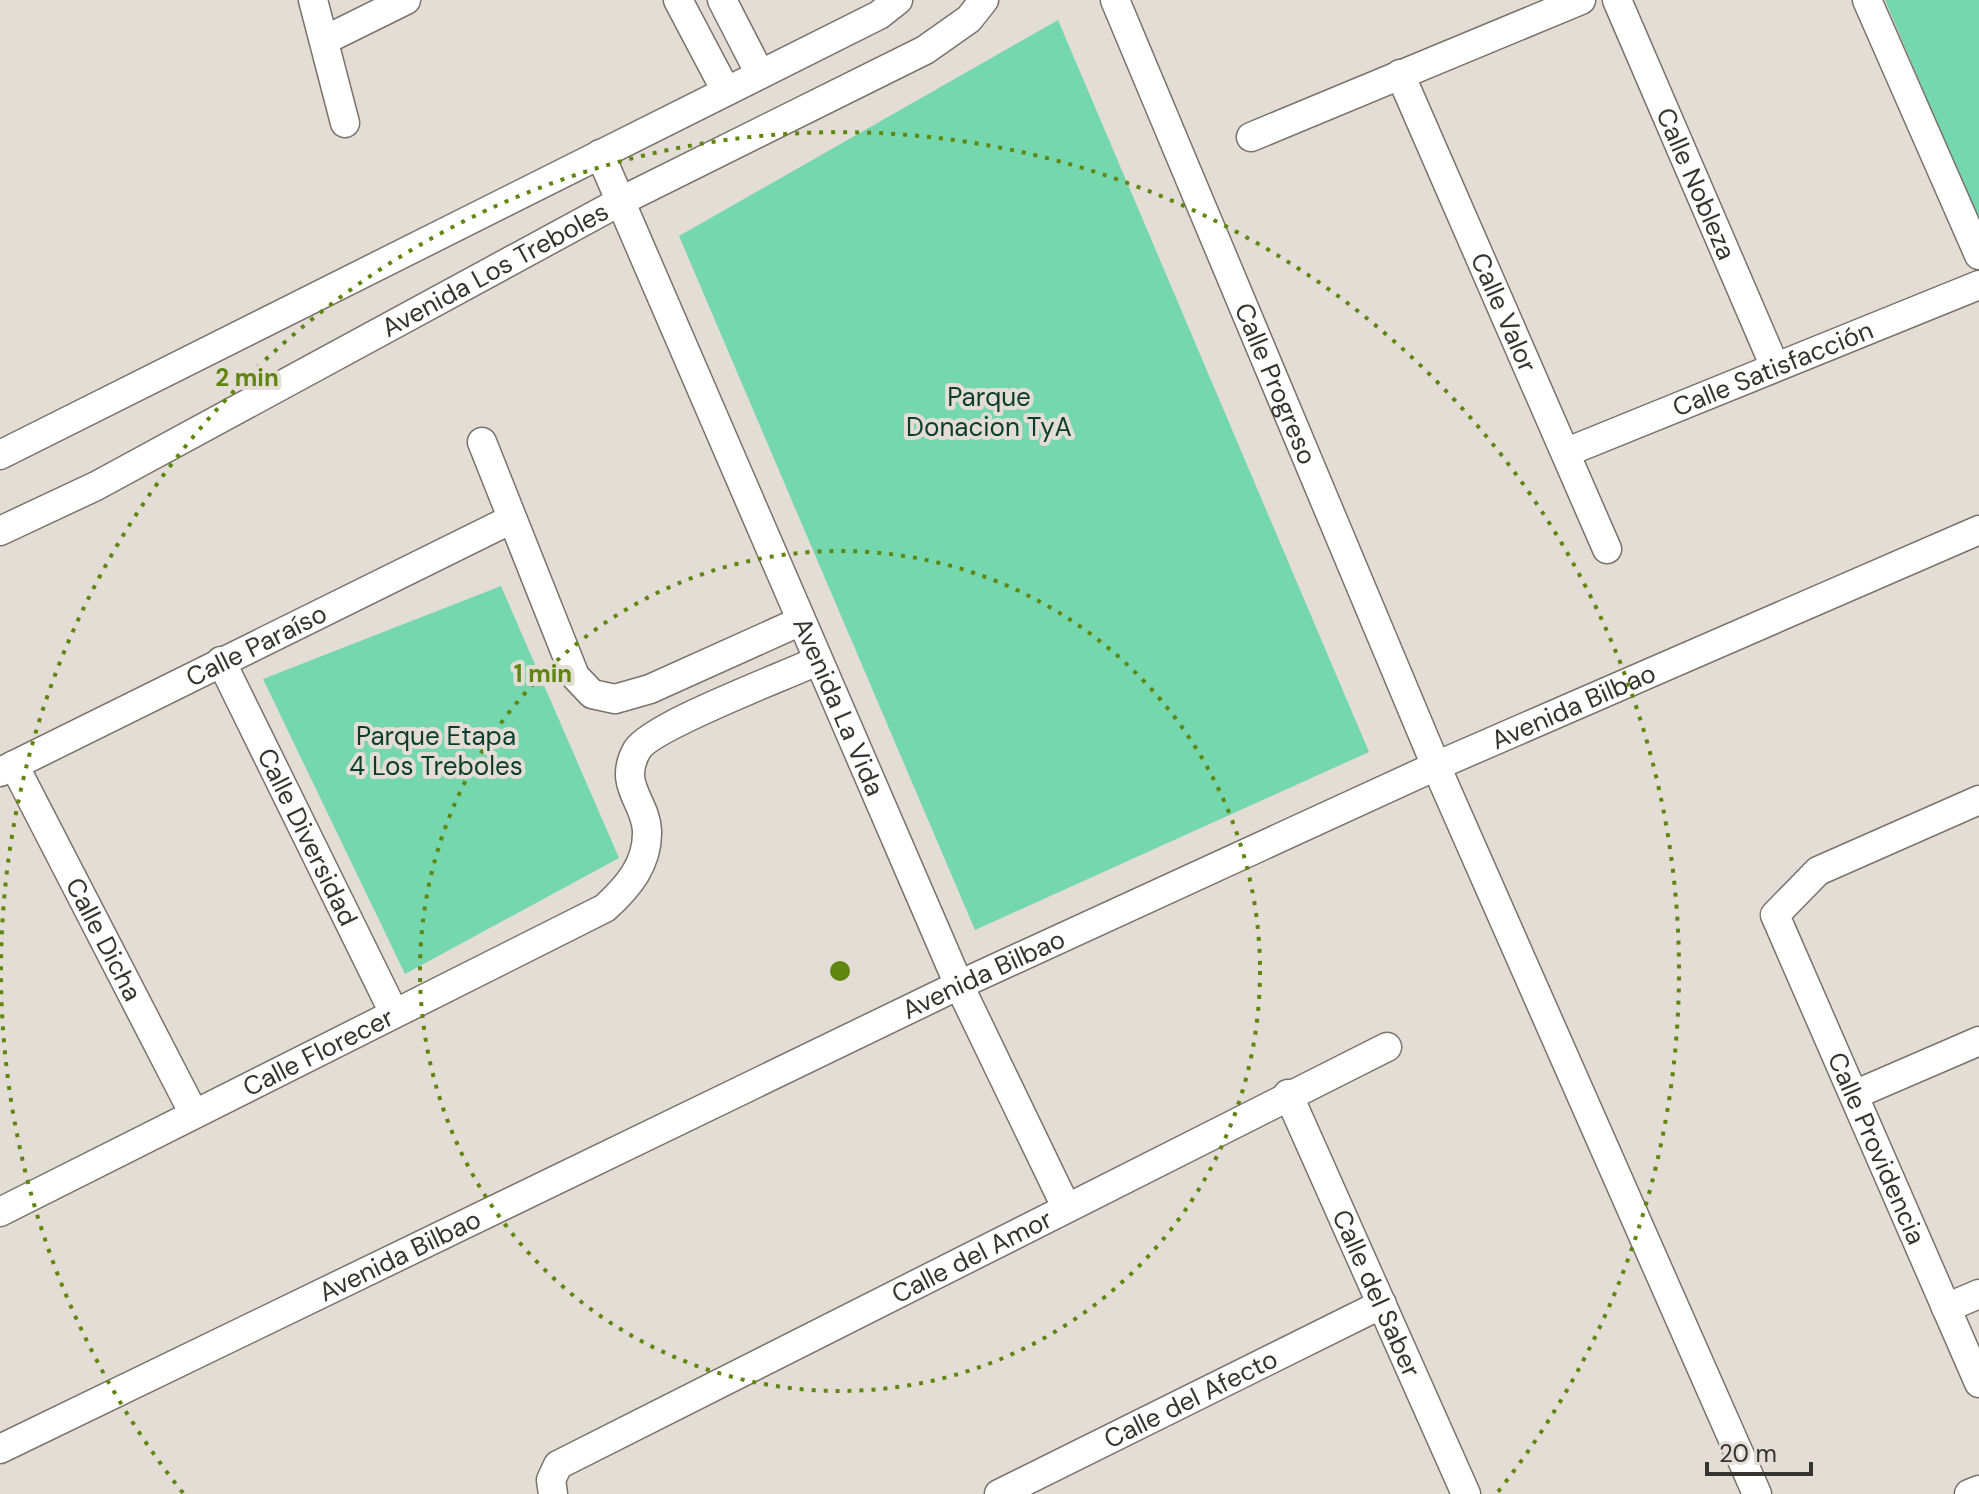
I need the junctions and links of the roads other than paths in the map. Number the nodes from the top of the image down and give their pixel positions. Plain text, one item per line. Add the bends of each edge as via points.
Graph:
1 (313, 0) edge
2 (406, 0) edge
3 (678, 0) edge
4 (722, 0) edge
5 (898, 0) edge
6 (984, 0) edge
7 (1115, 0) edge
8 (1581, 0) edge
9 (1617, 0) edge
10 (1867, 0) edge
11 (325, 40) junction
12 (760, 74) junction
13 (1400, 74) junction
14 (726, 91) junction
15 (345, 123) dead end
16 (1251, 137) dead end
17 (600, 154) junction
18 (621, 201) junction
19 (1979, 255) edge
20 (1979, 285) edge
21 (1775, 367) junction
22 (482, 442) dead end
23 (1567, 452) junction
24 (0, 455) edge
25 (512, 519) junction
26 (1979, 530) edge
27 (0, 531) edge
28 (1607, 549) dead end
29 (801, 621) junction
30 (221, 661) junction
31 (817, 661) junction
32 (1436, 766) junction
33 (7, 768) edge
34 (1979, 800) edge
35 (959, 985) junction
36 (394, 1013) junction
37 (1979, 1041) edge
38 (1387, 1047) dead end
39 (1288, 1094) junction
40 (1854, 1095) junction
41 (194, 1114) junction
42 (1066, 1207) junction
43 (0, 1212) edge
44 (1979, 1294) edge
45 (1382, 1304) junction
46 (1946, 1308) junction
47 (1979, 1383) edge
48 (0, 1449) edge
49 (1979, 1490) edge
50 (553, 1494) edge
51 (999, 1494) edge
52 (1466, 1494) edge
53 (1757, 1494) edge
54 (1969, 1494) edge

1 - 11 street
2 - 11 street
3 - 14 street
4 - 12 street
5 - 12 street, Avenida Los Treboles via 879,15
6 - 18 street, Avenida Los Treboles via 969,19 925,50
7 - 32 street, Calle Progreso
8 - 13 street
9 - 21 street, Calle Nobleza
10 - 19 street
11 - 15 street
12 - 14 street, Avenida Los Treboles
13 - 16 street
13 - 23 street, Calle Valor
14 - 17 street, Avenida Los Treboles
17 - 18 street, Avenida La Vida
17 - 24 street, Avenida Los Treboles
18 - 27 street, Avenida Los Treboles via 96,486
18 - 29 street, Avenida La Vida
20 - 21 street, Calle Satisfacción
21 - 23 street, Calle Satisfacción
22 - 25 street
23 - 28 street, Calle Valor
25 - 29 street via 575,676 592,694 615,699 650,689
25 - 30 street, Calle Paraíso
26 - 32 street, Avenida Bilbao
29 - 31 street, Avenida La Vida
30 - 33 street, Calle Paraíso
30 - 36 street, Calle Diversidad
31 - 35 street, Avenida La Vida
31 - 36 street, Calle Florecer via 666,729 638,749 628,782 648,829 642,860 630,885 605,908
32 - 35 street, Avenida Bilbao
32 - 53 street, Calle Progreso
33 - 41 street, Calle Dicha
34 - 40 street, Calle Providencia via 1818,871 1775,915
35 - 42 street, Avenida La Vida
35 - 48 street, Avenida Bilbao
36 - 41 street, Calle Florecer
37 - 40 street
38 - 39 street, Calle del Amor
39 - 42 street, Calle del Amor
39 - 45 street, Calle del Saber
40 - 46 street, Calle Providencia
41 - 43 street, Calle Florecer
42 - 50 street, Calle del Amor via 558,1465 551,1480
44 - 46 street
45 - 51 street, Calle del Afecto
45 - 52 street, Calle del Saber
46 - 47 street, Calle Providencia
49 - 54 street

